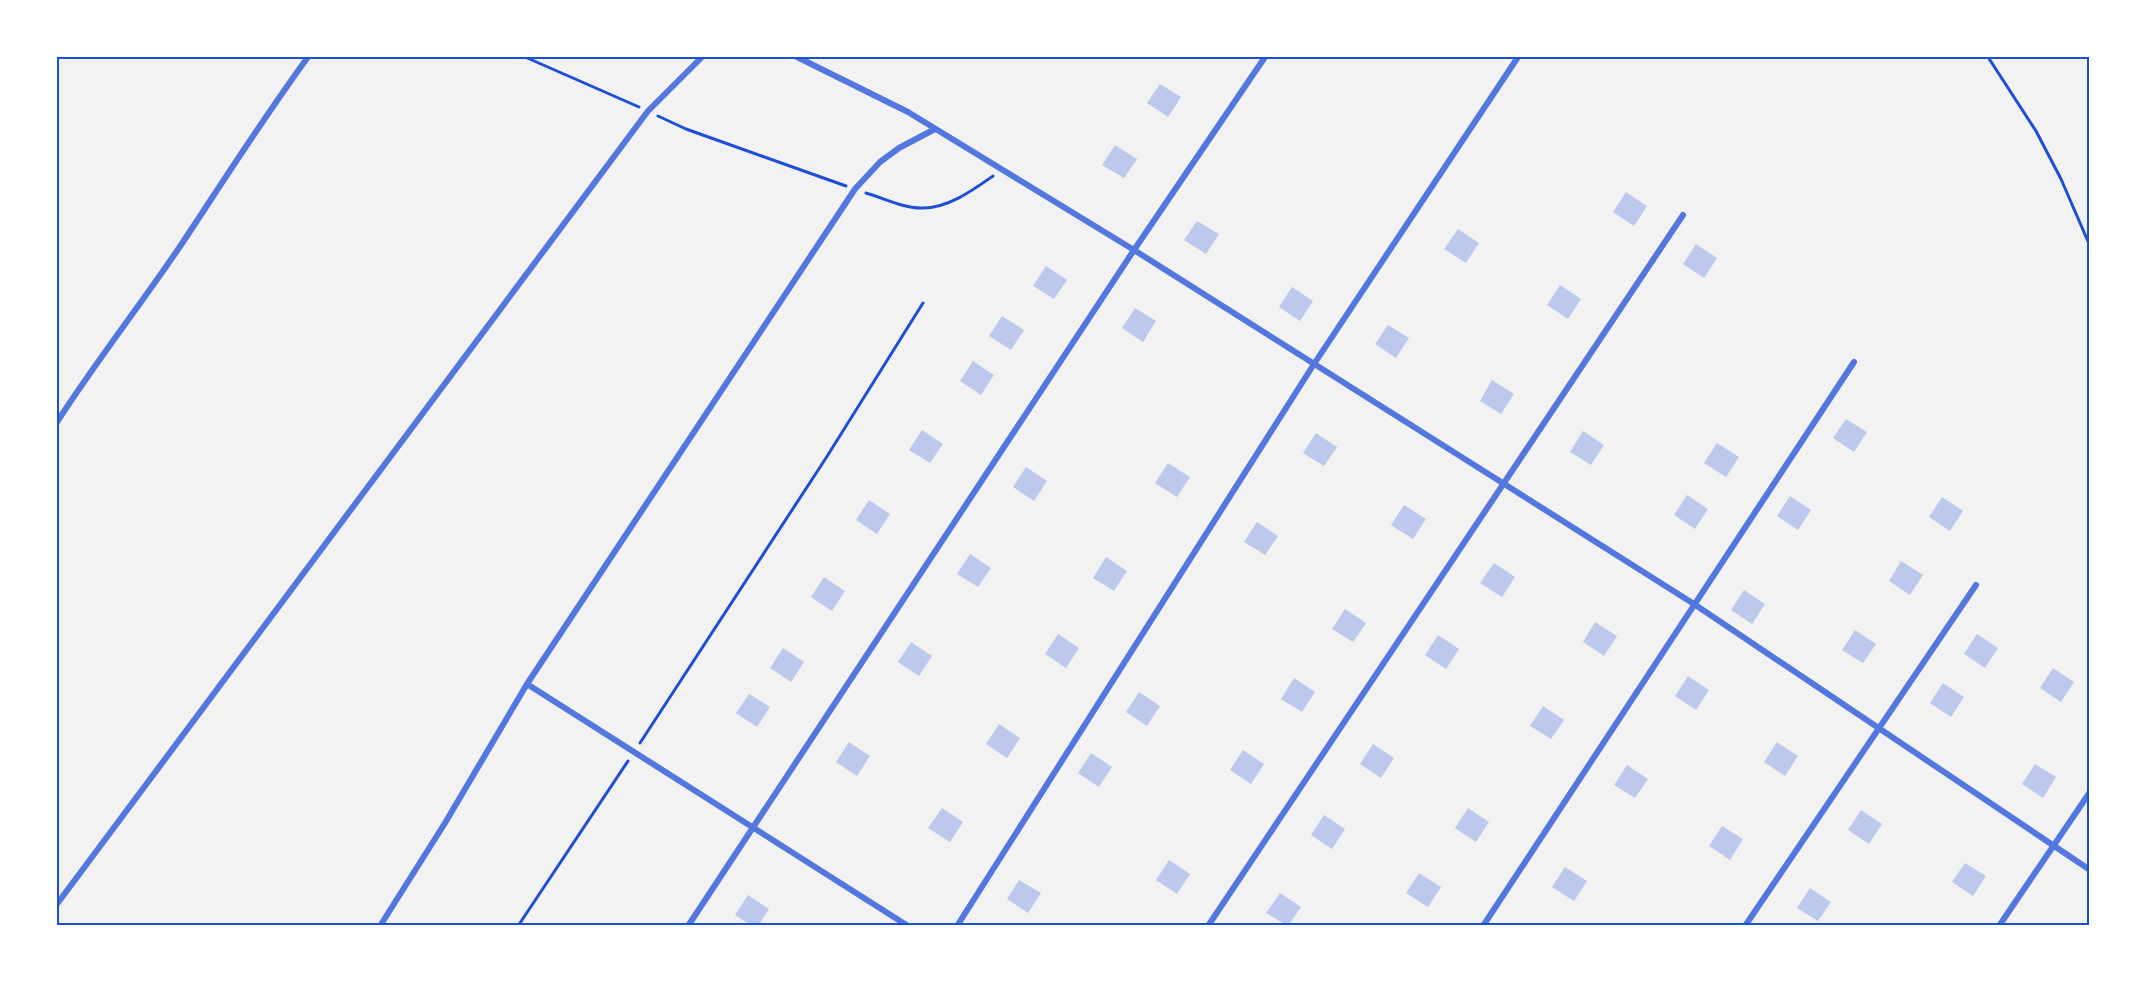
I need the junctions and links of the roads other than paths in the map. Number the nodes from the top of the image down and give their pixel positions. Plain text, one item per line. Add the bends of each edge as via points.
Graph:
1 (308, 57) edge
2 (702, 57) edge
3 (796, 57) edge
4 (1518, 57) edge
5 (1262, 58) edge
6 (935, 129) junction
7 (1683, 215) dead end
8 (1134, 250) junction
9 (1854, 362) dead end
10 (1314, 364) junction
11 (57, 422) edge
12 (1503, 483) junction
13 (1976, 585) dead end
14 (1694, 604) junction
15 (527, 684) junction
16 (1879, 728) junction
17 (2090, 792) edge
18 (753, 828) junction
19 (2053, 845) junction
20 (2090, 870) edge
21 (57, 904) edge
22 (380, 926) edge
23 (688, 926) edge
24 (908, 926) edge
25 (957, 926) edge
26 (1208, 926) edge
27 (1483, 926) edge
28 (1744, 926) edge
29 (1999, 926) edge

1 - 11 street
2 - 21 street via 648,111
3 - 6 street
4 - 10 street
5 - 8 street
6 - 8 street
6 - 15 street via 880,162 855,189
7 - 12 street
8 - 10 street
8 - 18 street
9 - 14 street
10 - 12 street
10 - 25 street
12 - 14 street
12 - 26 street
13 - 16 street
14 - 16 street
14 - 27 street
15 - 18 street
15 - 22 street
16 - 19 street
16 - 28 street
17 - 19 street
18 - 23 street
18 - 24 street
19 - 20 street
19 - 29 street

